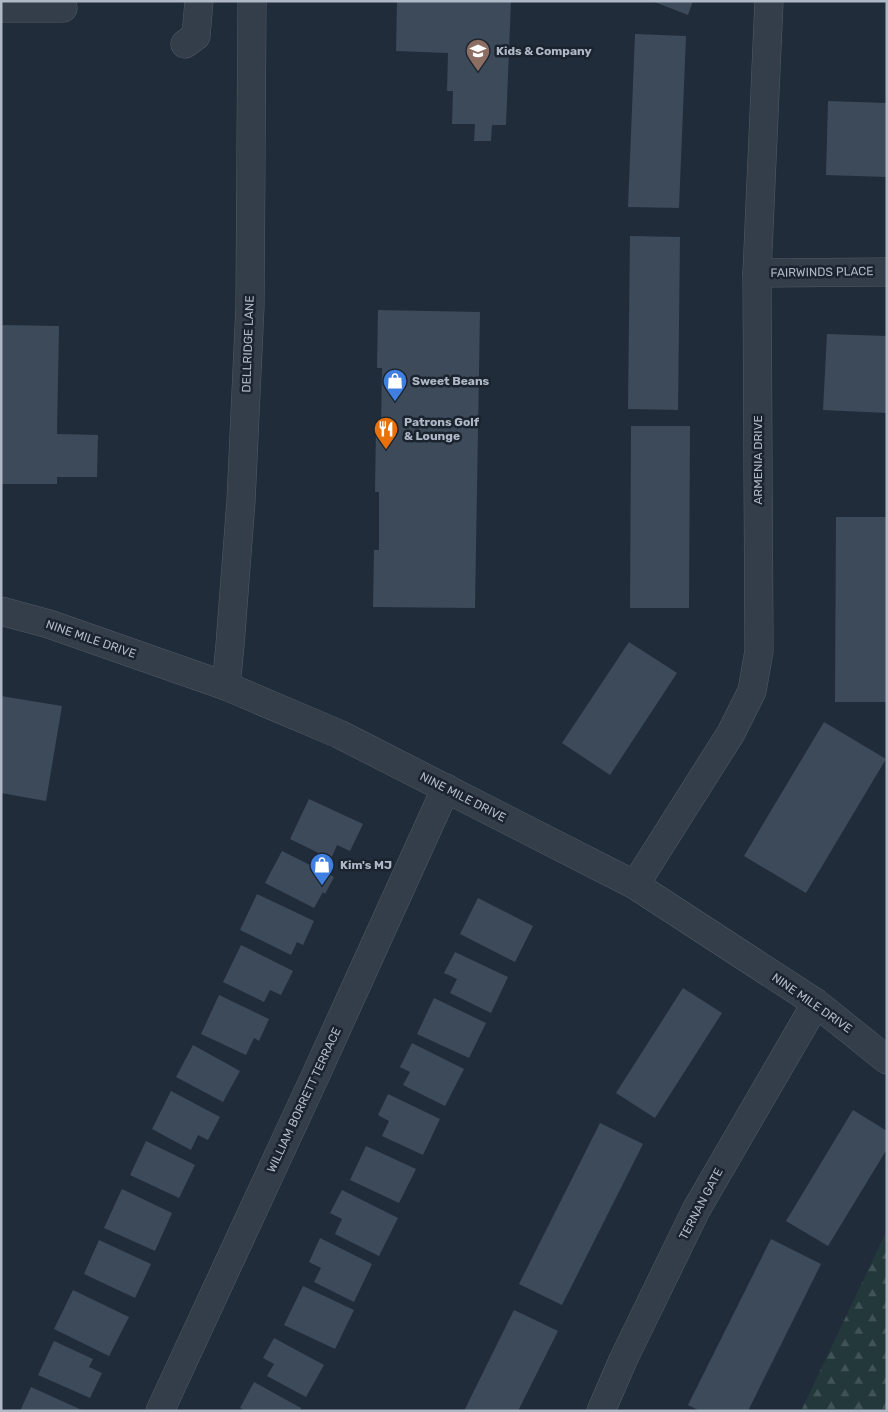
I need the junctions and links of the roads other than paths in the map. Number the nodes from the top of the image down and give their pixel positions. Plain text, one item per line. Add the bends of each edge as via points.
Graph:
1 (199, 1) edge
2 (252, 1) edge
3 (769, 1) edge
4 (1, 8) edge
5 (63, 8) dead end
6 (184, 44) dead end
7 (887, 272) edge
8 (757, 273) junction
9 (1, 611) edge
10 (226, 686) junction
11 (446, 788) junction
12 (635, 885) junction
13 (816, 1004) junction
14 (887, 1060) edge
15 (160, 1411) edge
16 (601, 1411) edge

1 - 6 street via 196,36
2 - 10 street, DELLRIDGE LANE via 250,306
3 - 8 street, ARMENIA DRIVE
4 - 5 street
7 - 8 street, FAIRWINDS PLACE
8 - 12 street, ARMENIA DRIVE via 759,651 752,691 731,733
9 - 10 street, NINE MILE DRIVE via 49,624
10 - 11 street, NINE MILE DRIVE via 339,734
11 - 12 street, NINE MILE DRIVE
11 - 15 street, WILLIAM BORRETT TERRACE
12 - 13 street, NINE MILE DRIVE
13 - 14 street, NINE MILE DRIVE
13 - 16 street, TERNAN GATE via 696,1210

